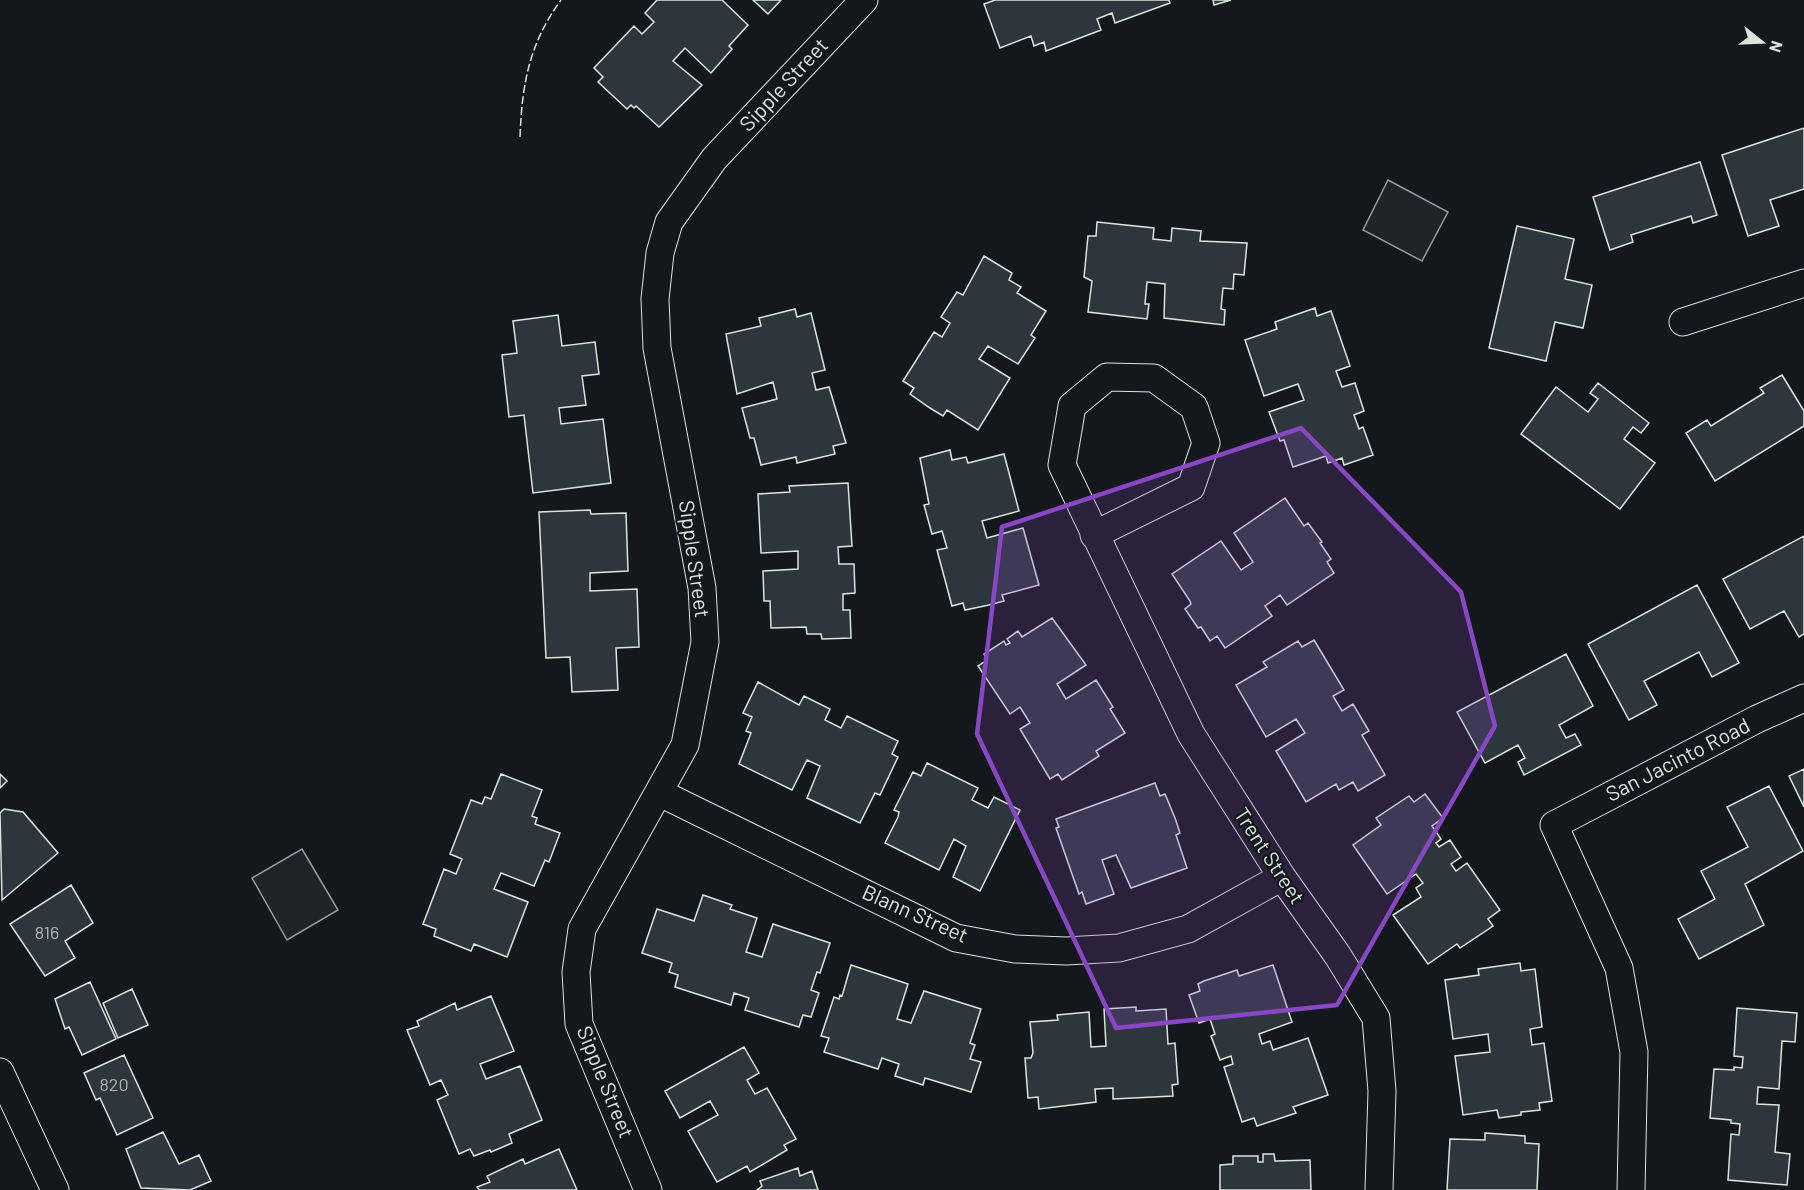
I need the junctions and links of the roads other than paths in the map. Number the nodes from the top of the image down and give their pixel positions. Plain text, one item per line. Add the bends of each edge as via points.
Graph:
1 (864, 0) edge
2 (1804, 283) edge
3 (1683, 322) dead end
4 (1094, 535) junction
5 (1804, 698) edge
6 (660, 793) junction
7 (1282, 877) junction
8 (0, 1072) edge
9 (55, 1190) edge
10 (648, 1190) edge
11 (1379, 1190) edge
12 (1631, 1190) edge

1 - 6 street, Sipple Street via 714,159 669,222 660,253 655,299 657,348 702,588 705,642 685,745
2 - 3 street
4 - 4 street, Trent Street via 1062,465 1072,406 1107,377 1154,378 1194,407 1206,443 1191,487
4 - 7 street, Trent Street via 1191,734
5 - 12 street, San Jacinto Road via 1554,825 1619,968 1634,1052
6 - 7 street, Blann Street via 956,938 1015,949 1119,948 1188,929
6 - 10 street, Sipple Street via 582,929 576,972 579,1024
7 - 11 street, Trent Street via 1376,1018 1382,1090
8 - 9 street

